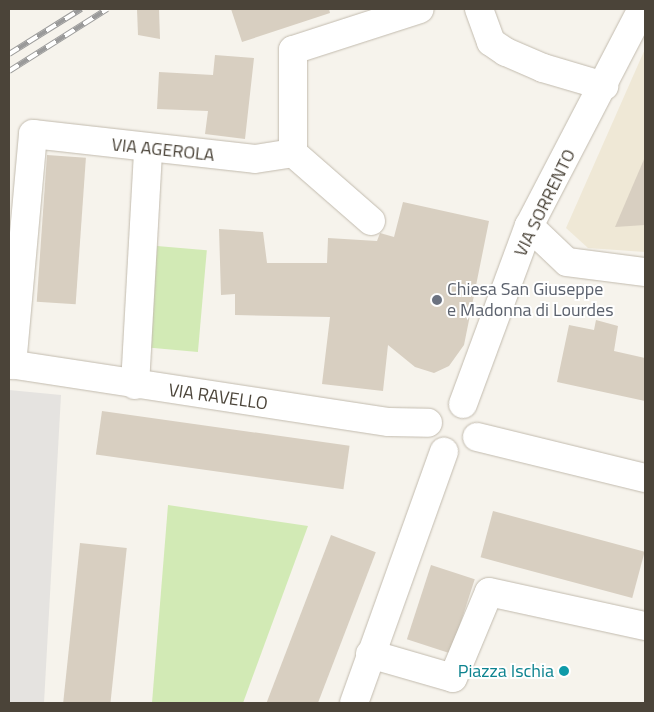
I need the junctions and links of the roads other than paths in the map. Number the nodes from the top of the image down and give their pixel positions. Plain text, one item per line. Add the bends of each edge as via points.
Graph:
1 (420, 9) edge
2 (478, 9) edge
3 (642, 9) edge
4 (604, 86) junction
5 (148, 149) junction
6 (293, 154) junction
7 (371, 221) dead end
8 (530, 226) junction
9 (645, 272) edge
10 (10, 364) edge
11 (135, 384) junction
12 (463, 404) junction
13 (428, 423) junction
14 (477, 436) junction
15 (444, 452) junction
16 (645, 478) edge
17 (645, 626) edge
18 (370, 654) junction
19 (354, 703) edge

1 - 6 street via 293,50
2 - 4 street via 491,42 506,52 543,68
3 - 4 street, VIA SORRENTO
4 - 8 street, VIA SORRENTO
5 - 6 street, VIA AGEROLA via 255,159
5 - 10 street, VIA AGEROLA via 33,134
5 - 11 street
6 - 7 street
8 - 9 street via 567,262
8 - 12 street, VIA SORRENTO
10 - 11 street, VIA RAVELLO
11 - 13 street, VIA RAVELLO via 389,422
12 - 13 street via 441,405
12 - 14 street via 476,416
13 - 15 street via 431,441
14 - 15 street via 466,450
14 - 16 street
15 - 18 street
17 - 18 street via 490,592 453,678
18 - 19 street

